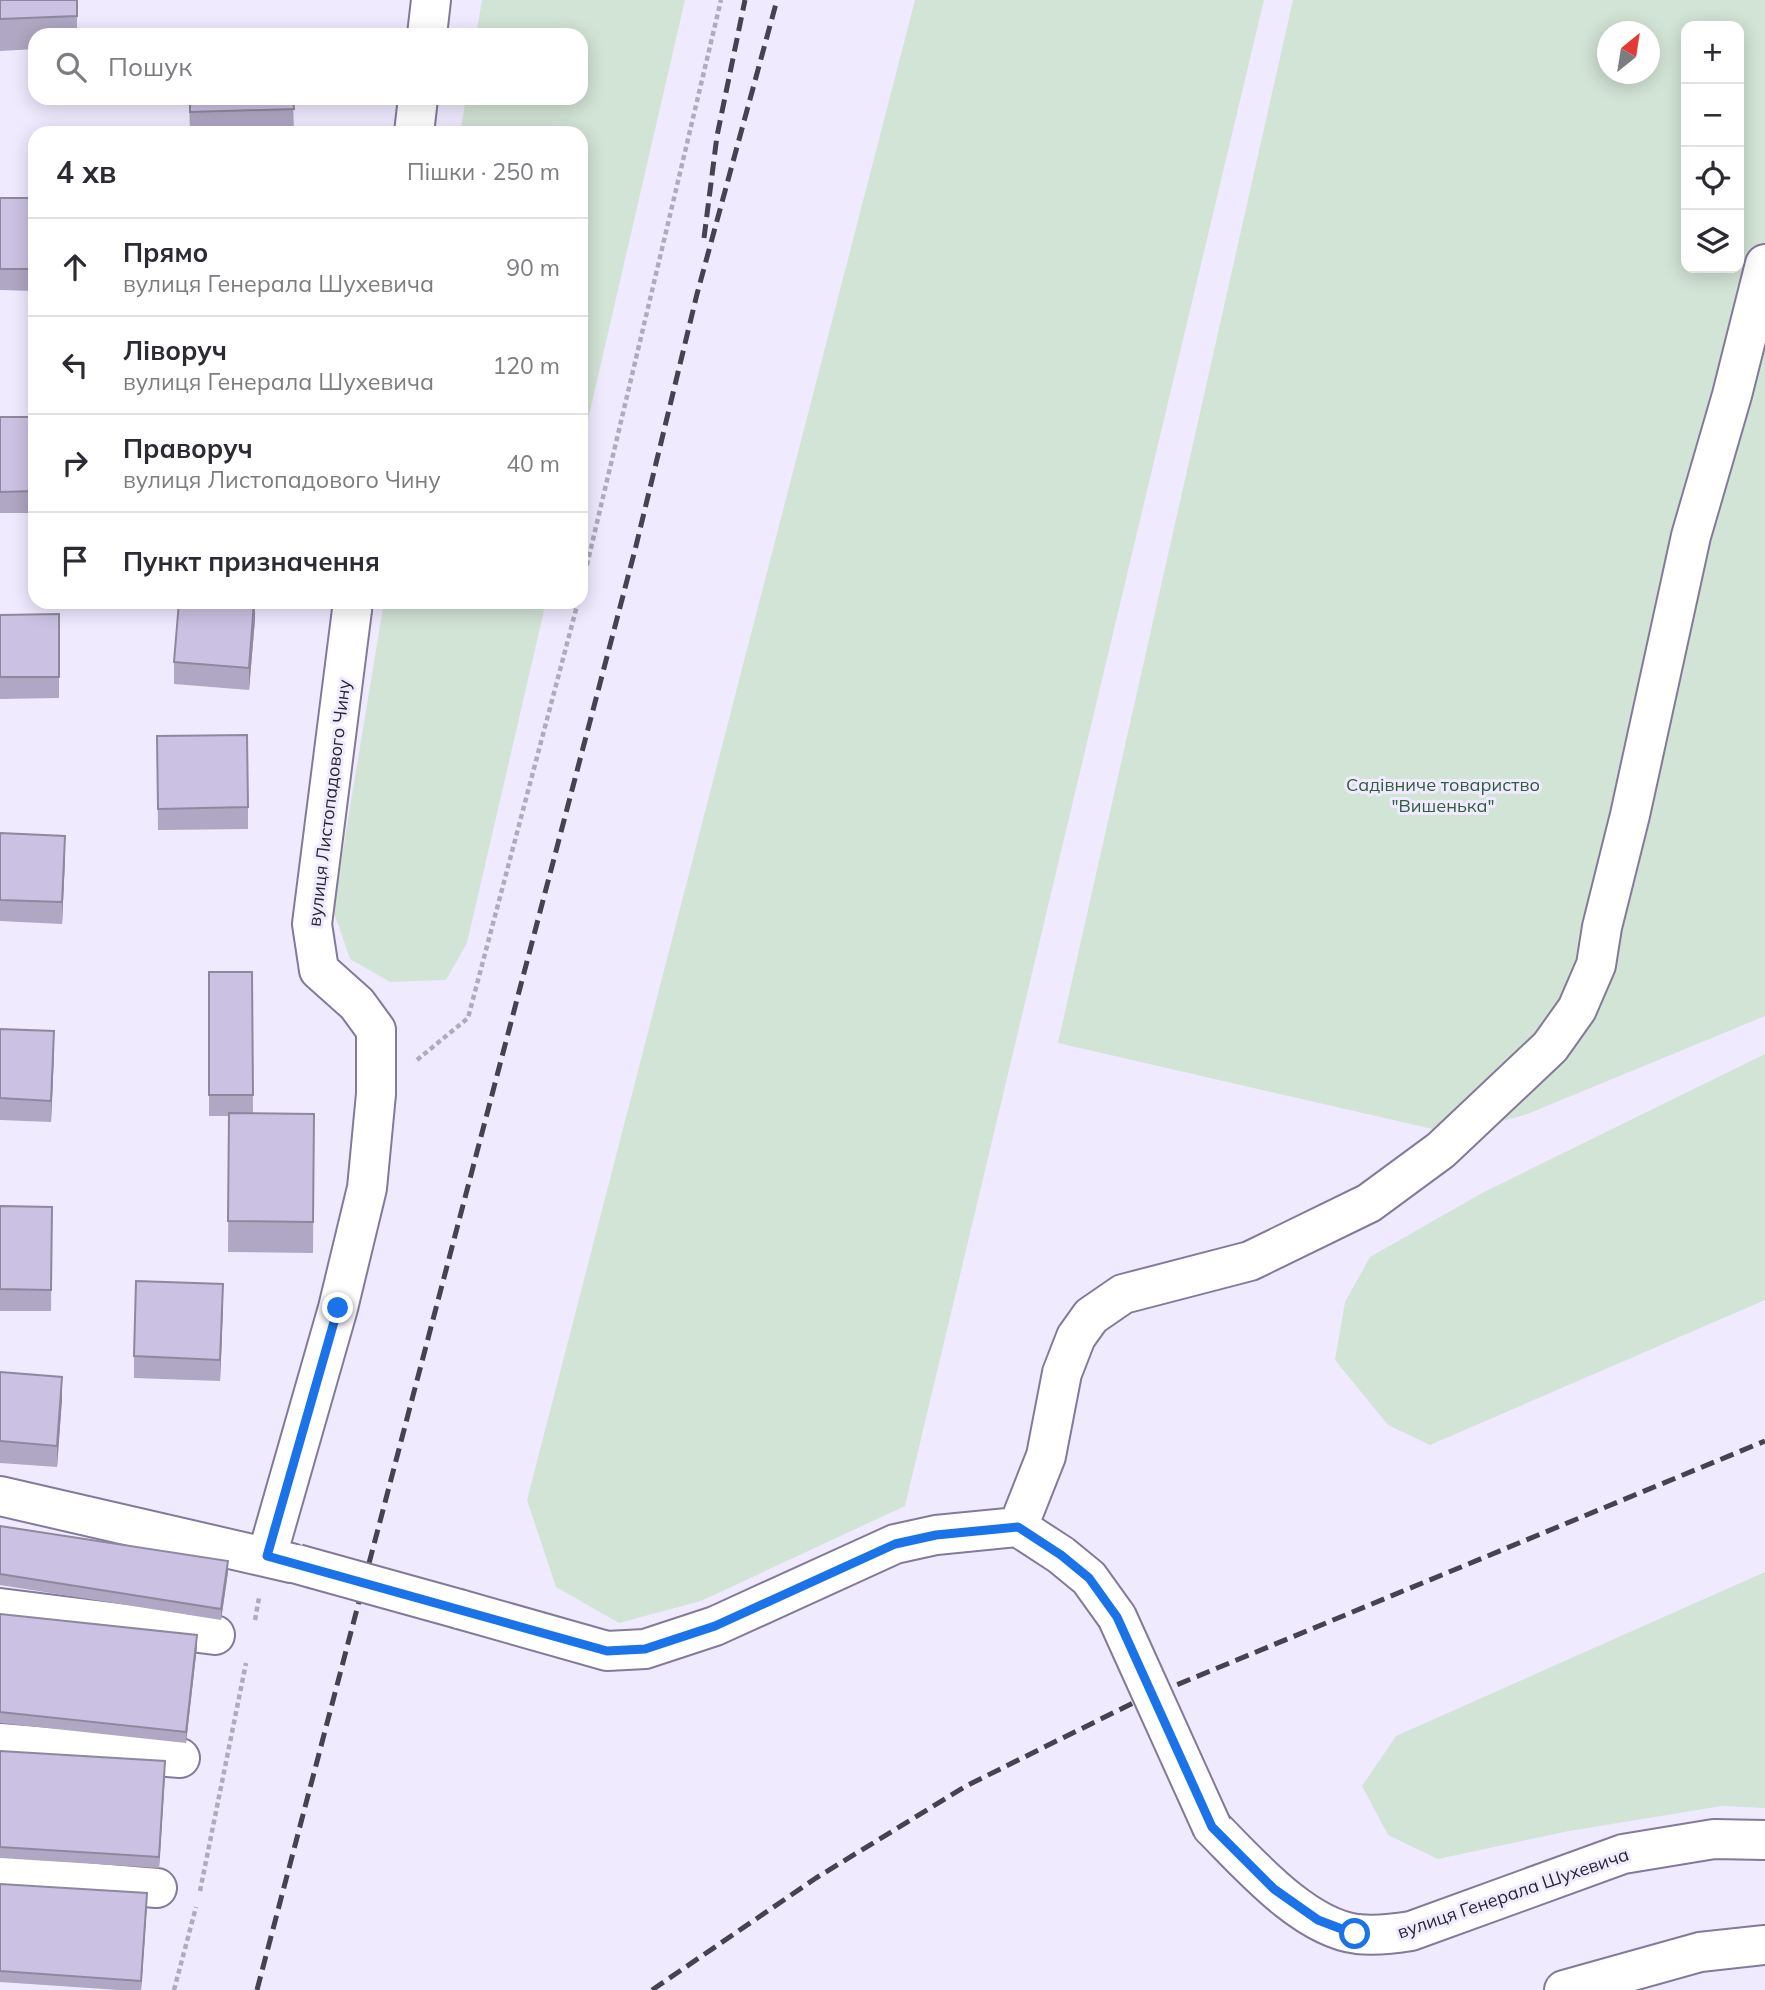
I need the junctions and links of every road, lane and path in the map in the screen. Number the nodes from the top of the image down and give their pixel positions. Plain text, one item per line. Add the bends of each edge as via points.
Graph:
1 (431, 0) edge
2 (721, 0) edge
3 (428, 28) edge
4 (417, 105) edge
5 (415, 126) edge
6 (1765, 264) edge
7 (588, 560) edge
8 (352, 609) edge
9 (576, 609) edge
10 (376, 1094) junction
11 (0, 1496) edge
12 (1018, 1527) junction
13 (282, 1560) junction
14 (0, 1608) edge
15 (254, 1624) dead end
16 (215, 1635) dead end
17 (248, 1652) dead end
18 (0, 1743) edge
19 (180, 1758) dead end
20 (1765, 1840) edge
21 (0, 1875) edge
22 (157, 1888) dead end
23 (1765, 1945) edge
24 (174, 1990) edge
25 (1564, 1990) edge

1 - 3 street
2 - 7 path
4 - 5 street
6 - 12 street via 1690,536 1596,965 1577,1009 1550,1047 1451,1140 1369,1203 1250,1261 1123,1294 1091,1316 1076,1337 1062,1373 1046,1456
8 - 10 street, вулиця Листопадового Чину via 312,924 319,970 357,1004 376,1030
9 - 10 path via 468,1018
10 - 13 street, вулиця Листопадового Чину via 367,1188
11 - 13 street
12 - 13 street, bridge via 895,1544 715,1626 645,1649 607,1651
12 - 20 street, вулиця Генерала Шухевича, bridge via 1089,1578 1117,1617 1212,1827 1274,1889 1318,1920 1355,1934 1384,1936 1411,1931 1623,1854 1714,1839
13 - 15 path
14 - 16 street
17 - 24 path via 205,1870
18 - 19 street
21 - 22 street
23 - 25 street via 1700,1952

